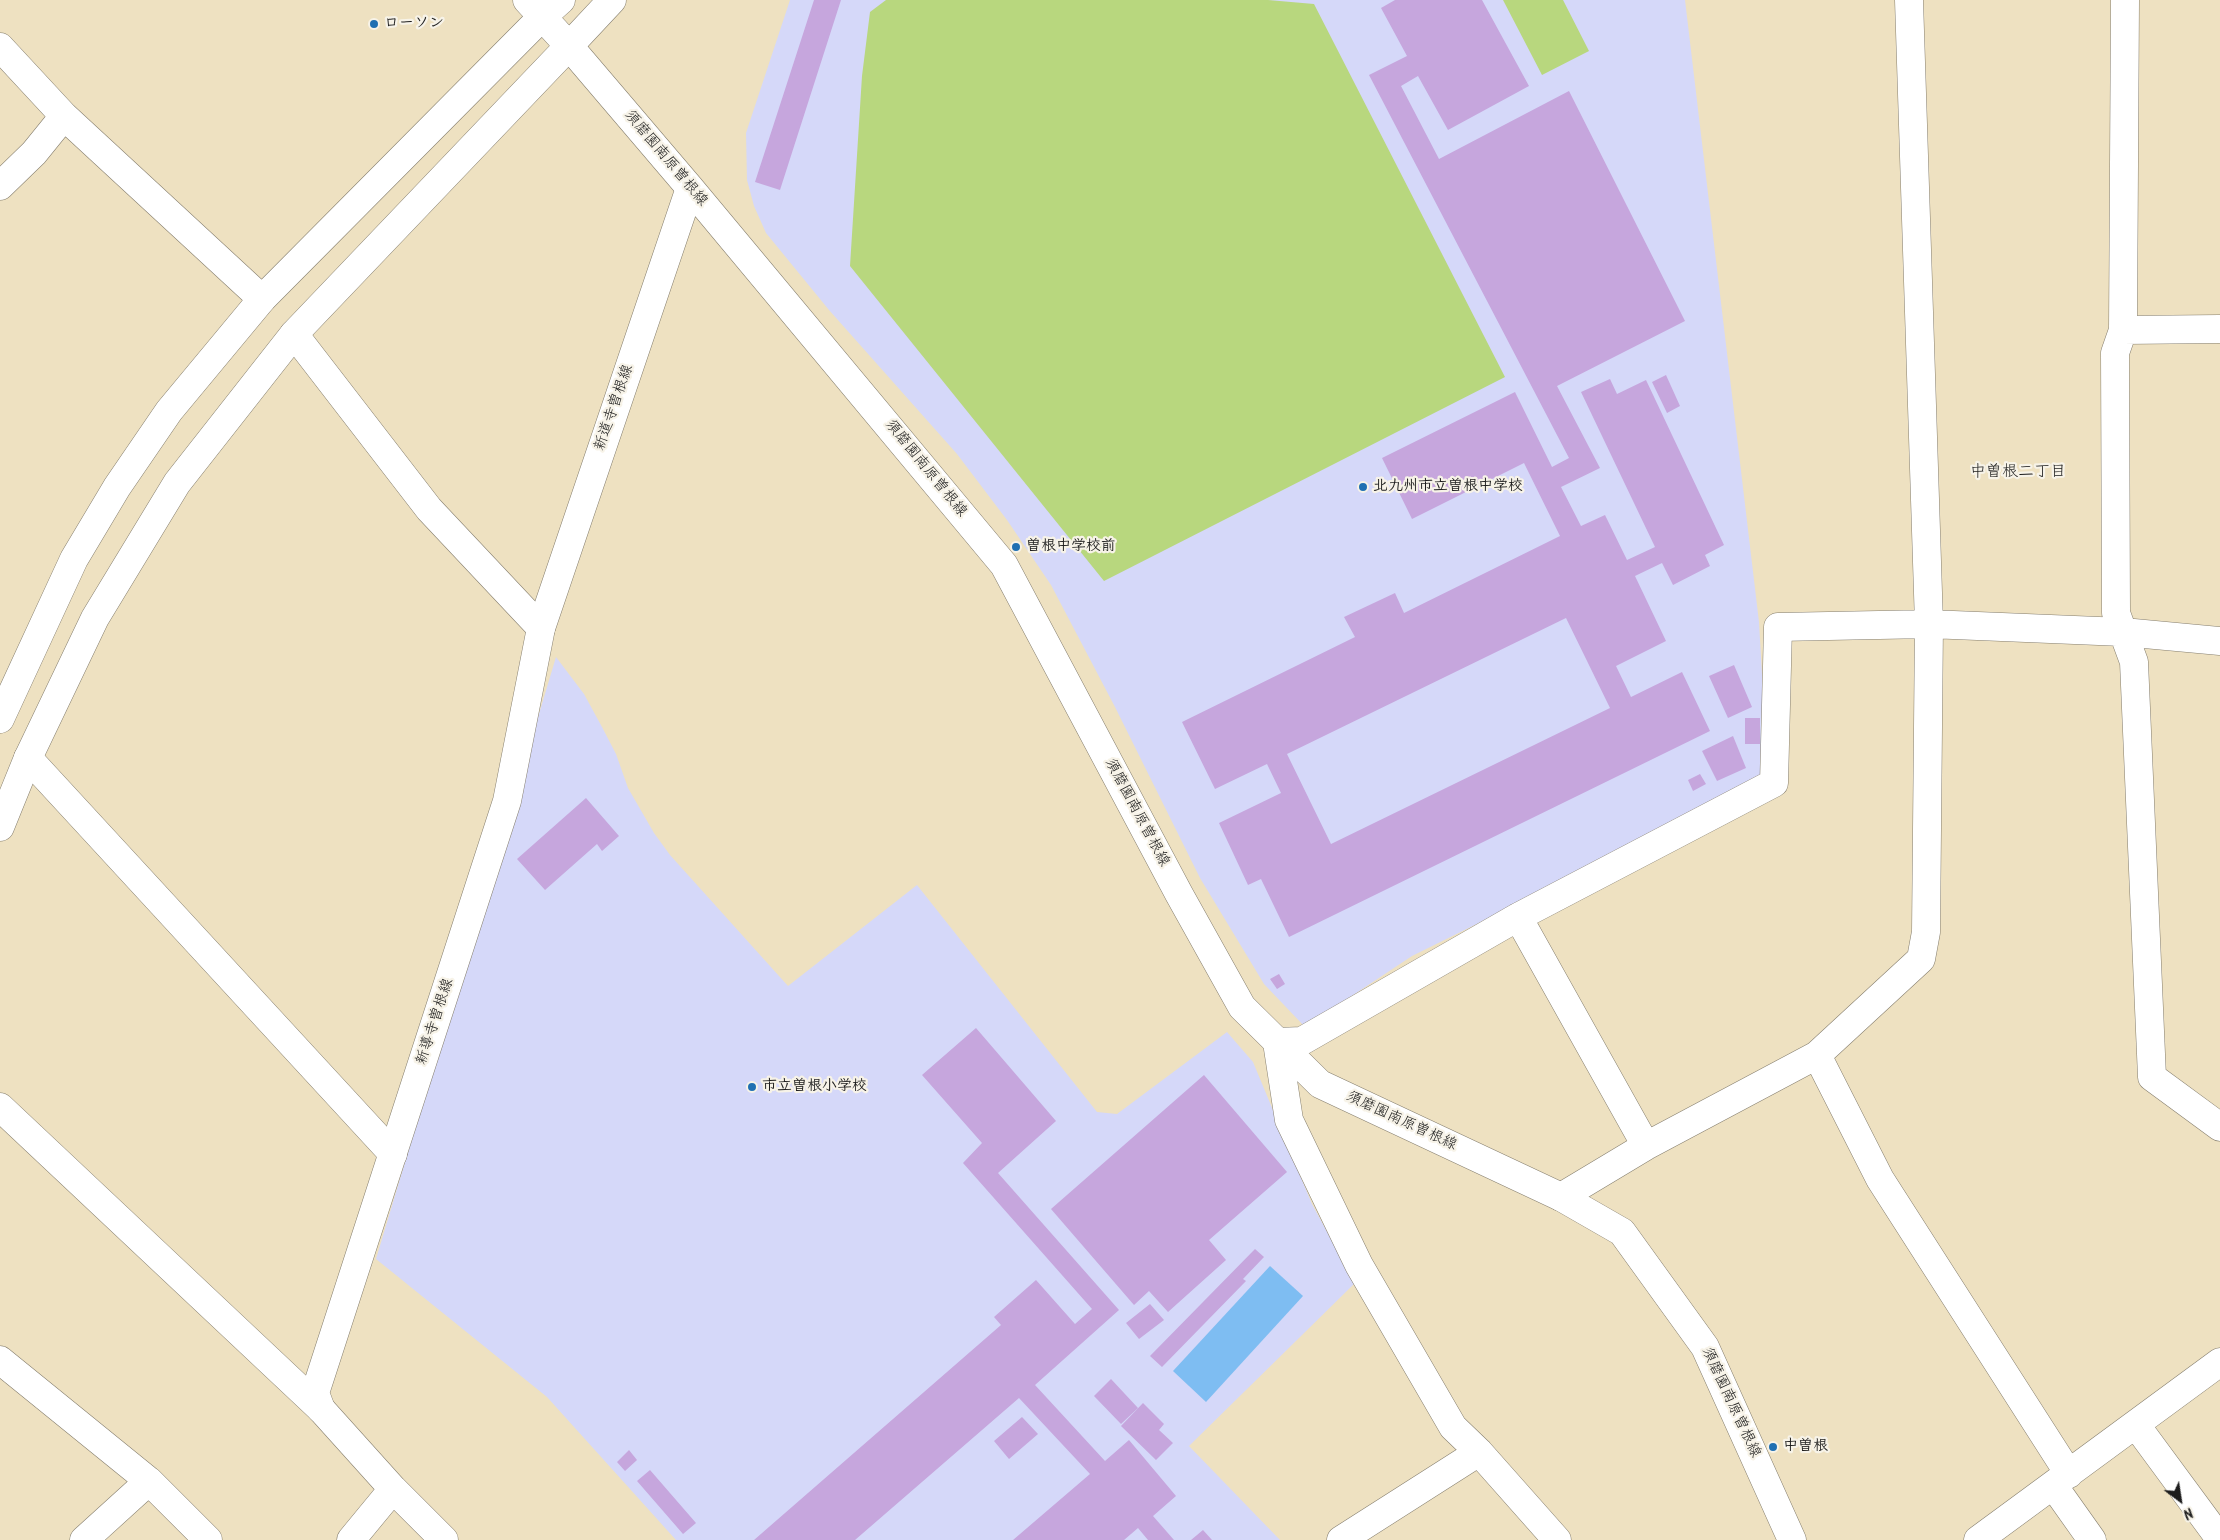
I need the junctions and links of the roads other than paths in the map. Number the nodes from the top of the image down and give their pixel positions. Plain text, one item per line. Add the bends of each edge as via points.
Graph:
1 (612, 0) edge
2 (1909, 0) edge
3 (2125, 0) edge
4 (543, 6) edge
5 (569, 46) junction
6 (0, 47) edge
7 (64, 116) junction
8 (0, 186) edge
9 (690, 188) junction
10 (262, 299) junction
11 (2220, 329) edge
12 (2123, 330) junction
13 (294, 334) junction
14 (1929, 624) junction
15 (540, 628) junction
16 (2123, 632) junction
17 (2220, 641) edge
18 (0, 719) edge
19 (28, 758) junction
20 (0, 827) edge
21 (1518, 917) junction
22 (1278, 1042) junction
23 (1817, 1055) junction
24 (0, 1107) edge
25 (2220, 1127) edge
26 (1646, 1146) junction
27 (393, 1154) junction
28 (1561, 1197) junction
29 (0, 1360) edge
30 (2220, 1362) edge
31 (321, 1410) junction
32 (2136, 1425) junction
33 (1479, 1452) junction
34 (2061, 1480) junction
35 (149, 1481) junction
36 (392, 1489) junction
37 (2220, 1539) edge
38 (84, 1540) edge
39 (208, 1540) edge
40 (351, 1540) edge
41 (444, 1540) edge
42 (1341, 1540) edge
43 (1557, 1540) edge
44 (1792, 1540) edge
45 (1978, 1540) edge
46 (2092, 1540) edge

1 - 5 street
2 - 14 street
3 - 12 street
4 - 5 street, 須磨園南原曽根線
4 - 10 street
5 - 9 street, 須磨園南原曽根線
5 - 13 street
6 - 7 street
7 - 8 street
7 - 10 street
9 - 15 street, 新道寺曽根線
9 - 22 street, 須磨園南原曽根線 via 1004,565 1178,894 1242,1007
10 - 18 street via 169,411 117,487 74,559
11 - 12 street
12 - 16 street via 2115,354 2116,613
13 - 15 street via 429,509
13 - 19 street via 177,483 95,618
14 - 16 street
14 - 21 street via 1778,627 1774,784
14 - 23 street via 1926,932 1921,959
15 - 27 street, 新導寺曽根線 via 507,801
16 - 17 street
16 - 25 street via 2134,662 2152,1077
19 - 20 street
19 - 27 street
21 - 22 street via 1302,1041
21 - 26 street
22 - 28 street, 須磨園南原曽根線 via 1320,1084
22 - 33 street via 1289,1120 1359,1265 1453,1427
23 - 26 street
23 - 34 street via 1880,1179
24 - 31 street
26 - 28 street
27 - 31 street, 新導寺曽根線 via 314,1393
28 - 44 street, 須磨園南原曽根線 via 1622,1232 1705,1347
29 - 35 street
30 - 32 street
31 - 36 street
32 - 34 street
32 - 37 street
33 - 42 street
33 - 43 street
34 - 45 street
34 - 46 street
35 - 38 street
35 - 39 street
36 - 40 street
36 - 41 street

